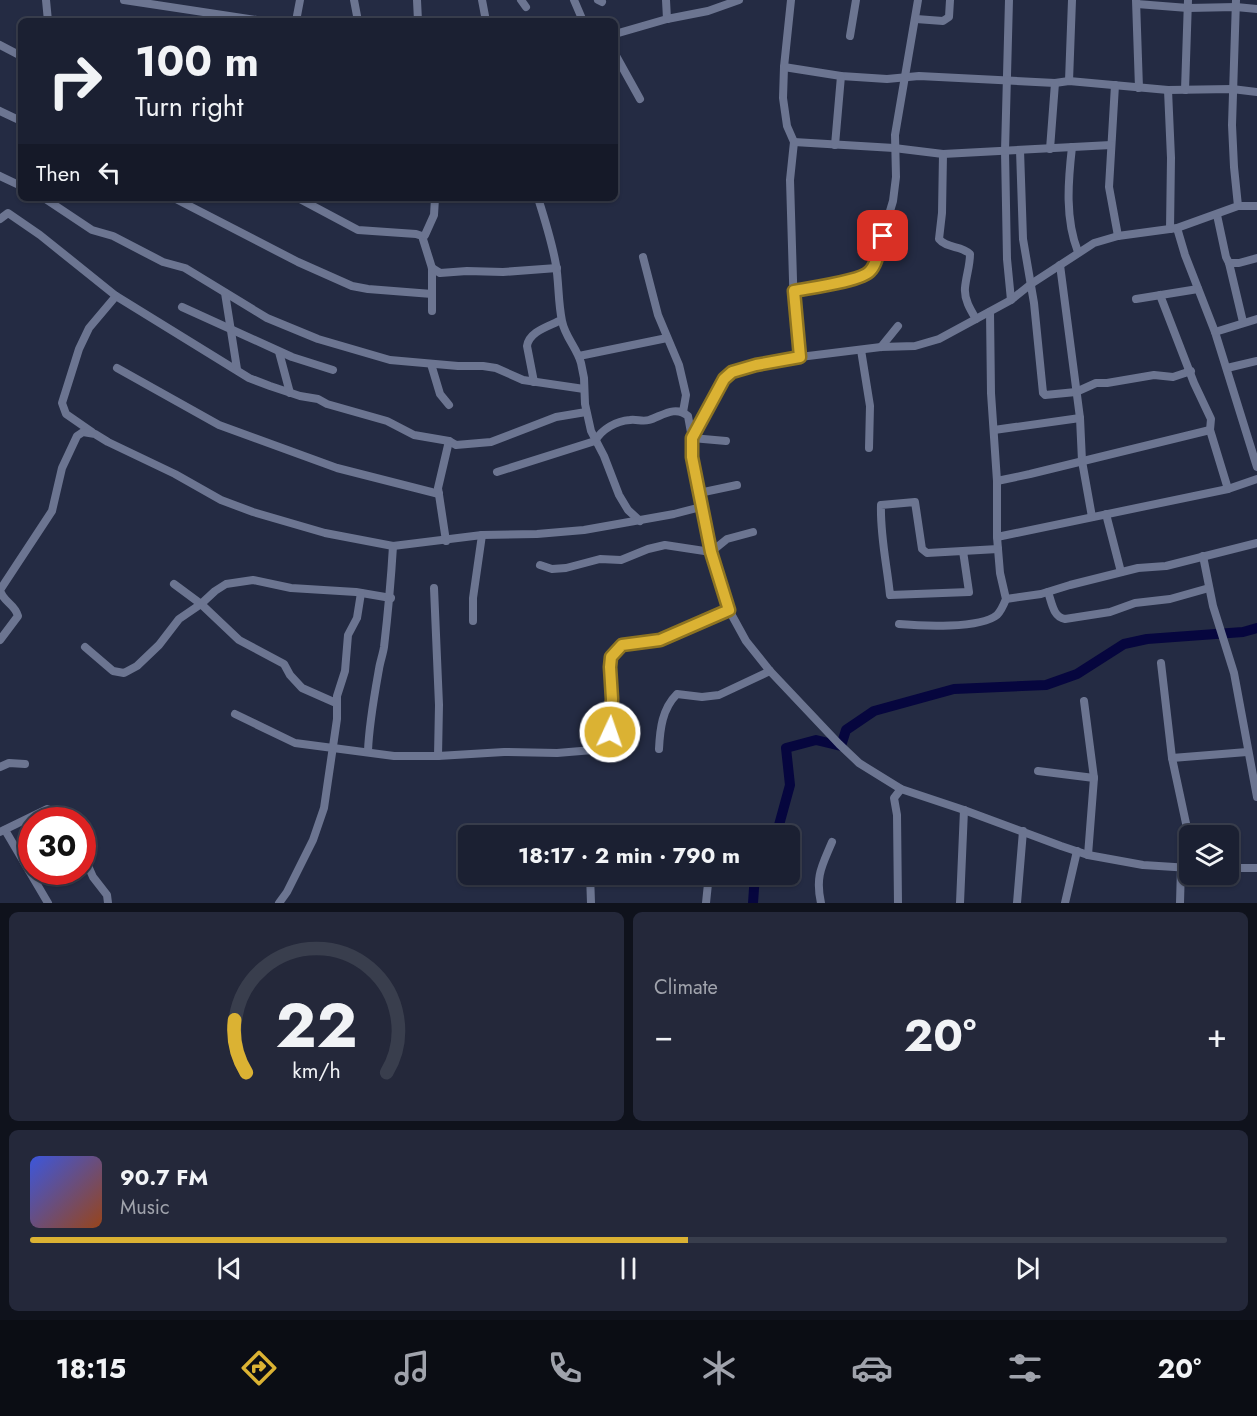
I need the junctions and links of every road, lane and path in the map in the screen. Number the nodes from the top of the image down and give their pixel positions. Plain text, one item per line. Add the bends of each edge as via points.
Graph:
1 (46, 0) edge
2 (124, 0) edge
3 (300, 0) edge
4 (354, 0) edge
5 (417, 0) edge
6 (482, 0) edge
7 (574, 0) edge
8 (666, 0) edge
9 (738, 0) edge
10 (791, 0) edge
11 (856, 0) edge
12 (918, 0) edge
13 (950, 0) edge
14 (1009, 0) edge
15 (1072, 0) edge
16 (1137, 2) edge
17 (1188, 4) edge
18 (1236, 4) edge
19 (1257, 9) edge
20 (48, 18) edge
21 (243, 18) edge
22 (297, 18) edge
23 (357, 18) edge
24 (418, 18) edge
25 (485, 18) edge
26 (582, 18) edge
27 (667, 19) junction
28 (916, 19) junction
29 (618, 33) edge
30 (850, 36) dead end
31 (0, 45) edge
32 (18, 54) edge
33 (618, 59) edge
34 (783, 67) junction
35 (841, 76) junction
36 (903, 79) junction
37 (1007, 79) junction
38 (1069, 81) junction
39 (1055, 83) junction
40 (1115, 85) junction
41 (1139, 88) junction
42 (1232, 89) junction
43 (1168, 90) junction
44 (1185, 90) junction
45 (1257, 92) edge
46 (640, 99) dead end
47 (0, 111) edge
48 (18, 120) edge
49 (794, 142) junction
50 (835, 145) junction
51 (1111, 146) junction
52 (1072, 147) junction
53 (894, 148) junction
54 (1050, 149) junction
55 (1020, 150) junction
56 (1005, 151) junction
57 (943, 154) junction
58 (0, 176) edge
59 (18, 185) edge
60 (48, 201) edge
61 (180, 201) edge
62 (304, 201) edge
63 (435, 201) edge
64 (539, 201) edge
65 (1238, 206) junction
66 (1257, 206) edge
67 (1217, 214) junction
68 (0, 219) edge
69 (1174, 229) junction
70 (425, 235) dead end
71 (1118, 236) junction
72 (1078, 252) junction
73 (643, 257) dead end
74 (1257, 258) edge
75 (1230, 263) junction
76 (1060, 265) junction
77 (432, 268) junction
78 (557, 268) junction
79 (1031, 284) junction
80 (1198, 289) junction
81 (794, 291) junction
82 (225, 293) junction
83 (432, 294) junction
84 (1160, 295) junction
85 (116, 296) junction
86 (1136, 299) dead end
87 (1011, 300) junction
88 (182, 307) dead end
89 (432, 311) dead end
90 (990, 312) junction
91 (1257, 319) edge
92 (561, 320) junction
93 (976, 320) junction
94 (1243, 322) junction
95 (898, 326) dead end
96 (232, 331) junction
97 (1215, 332) junction
98 (667, 338) junction
99 (881, 347) junction
100 (861, 350) junction
101 (279, 352) junction
102 (579, 356) junction
103 (800, 357) junction
104 (1257, 361) edge
105 (431, 364) junction
106 (117, 368) dead end
107 (237, 369) junction
108 (1227, 369) junction
109 (333, 370) dead end
110 (1191, 371) junction
111 (534, 382) junction
112 (584, 388) junction
113 (1076, 392) junction
114 (290, 393) junction
115 (449, 405) dead end
116 (586, 412) junction
117 (683, 412) junction
118 (1080, 418) junction
119 (994, 430) junction
120 (1210, 430) junction
121 (95, 434) junction
122 (692, 438) junction
123 (449, 441) junction
124 (595, 441) junction
125 (726, 441) dead end
126 (868, 448) dead end
127 (1082, 461) junction
128 (1257, 467) edge
129 (497, 472) dead end
130 (1257, 479) edge
131 (997, 481) junction
132 (737, 485) dead end
133 (1228, 489) junction
134 (699, 493) junction
135 (439, 494) junction
136 (701, 507) junction
137 (1106, 514) junction
138 (1092, 517) junction
139 (640, 520) junction
140 (753, 532) dead end
141 (482, 535) junction
142 (997, 537) junction
143 (446, 541) junction
144 (1257, 543) edge
145 (393, 546) junction
146 (998, 549) junction
147 (711, 552) junction
148 (966, 554) junction
149 (1203, 556) junction
150 (540, 565) dead end
151 (1121, 572) junction
152 (174, 584) dead end
153 (434, 588) dead end
154 (1209, 588) junction
155 (1048, 592) junction
156 (361, 593) junction
157 (391, 598) junction
158 (1006, 599) junction
159 (201, 604) junction
160 (729, 610) junction
161 (472, 621) dead end
162 (899, 624) dead end
163 (0, 640) edge
164 (85, 647) dead end
165 (1161, 663) dead end
166 (770, 671) junction
167 (1084, 701) dead end
168 (336, 703) junction
169 (235, 714) dead end
170 (332, 747) junction
171 (659, 749) dead end
172 (368, 752) junction
173 (1247, 752) junction
174 (438, 756) junction
175 (1172, 758) junction
176 (25, 764) dead end
177 (0, 767) edge
178 (1038, 771) dead end
179 (1094, 778) junction
180 (901, 789) junction
181 (1257, 797) edge
182 (964, 810) junction
183 (18, 823) edge
184 (1186, 825) edge
185 (2, 831) edge
186 (1023, 831) junction
187 (832, 842) dead end
188 (1077, 851) junction
189 (1088, 855) junction
190 (1179, 867) edge
191 (1239, 868) edge
192 (1257, 868) edge
193 (96, 881) edge
194 (590, 885) edge
195 (708, 885) edge
196 (1182, 885) edge
197 (48, 903) edge
198 (108, 903) edge
199 (279, 903) edge
200 (591, 903) edge
201 (706, 903) edge
202 (821, 903) edge
203 (898, 903) edge
204 (960, 903) edge
205 (1017, 903) edge
206 (1065, 903) edge
207 (1180, 903) edge

1 - 20 street
2 - 21 street
3 - 22 street
4 - 23 street
5 - 24 street
6 - 25 street
7 - 26 street
8 - 27 street
9 - 27 street
10 - 34 street
11 - 30 street
12 - 28 street
13 - 28 street via 949,17 943,21
14 - 37 street
15 - 38 street
16 - 17 street
16 - 41 street
17 - 18 street
17 - 44 street
18 - 19 street
18 - 42 street
27 - 29 street
28 - 36 street
31 - 32 street
33 - 46 street
34 - 35 street
34 - 49 street via 784,112
35 - 36 street
35 - 50 street
36 - 37 street
36 - 53 street
37 - 39 street
37 - 56 street
38 - 39 street
38 - 40 street
39 - 54 street
40 - 41 street
40 - 51 street
41 - 43 street
42 - 44 street
42 - 45 street
42 - 65 street
43 - 44 street
43 - 69 street
47 - 48 street
49 - 50 street
49 - 81 street via 790,180
50 - 53 street
51 - 52 street
51 - 71 street via 1109,187
52 - 54 street
52 - 72 street via 1068,181 1070,219
53 - 57 street
53 - 81 street via 893,201 869,274
54 - 55 street
55 - 56 street
55 - 79 street via 1023,239
56 - 57 street
56 - 87 street
57 - 93 street via 939,239 970,254 966,300
58 - 59 street
60 - 82 street via 92,230 185,268
61 - 83 street via 352,286
62 - 77 street via 358,230 422,236
63 - 70 street via 434,215
64 - 78 street
65 - 66 street
65 - 67 street
67 - 69 street
67 - 75 street
68 - 85 street via 8,213
69 - 71 street
69 - 80 street
71 - 72 street
72 - 76 street
73 - 98 street
74 - 75 street
75 - 94 street
76 - 79 street
76 - 113 street
77 - 78 street via 440,273
77 - 83 street
78 - 92 street
79 - 87 street
79 - 113 street via 1043,393
80 - 84 street
80 - 97 street
81 - 103 street
82 - 96 street
82 - 105 street via 267,318 318,339 390,360
83 - 89 street
84 - 86 street
84 - 110 street
85 - 107 street
85 - 121 street via 89,328 62,403 66,414
87 - 90 street
88 - 96 street
90 - 93 street
90 - 119 street
91 - 94 street
92 - 102 street
92 - 111 street via 527,341
93 - 99 street via 915,346
94 - 97 street
95 - 99 street
96 - 101 street
96 - 107 street
97 - 108 street
98 - 102 street
98 - 117 street via 686,394
99 - 100 street
100 - 103 street
100 - 126 street via 870,406
101 - 109 street
101 - 114 street
102 - 112 street
103 - 122 street via 732,372 724,379
104 - 108 street
105 - 111 street via 496,368
105 - 115 street via 437,387
106 - 135 street via 219,425 337,468
107 - 114 street via 249,378
108 - 128 street
110 - 113 street via 1173,377 1154,375 1096,383
110 - 120 street via 1211,419
111 - 112 street
112 - 116 street
113 - 118 street
114 - 123 street via 387,421 414,435
116 - 123 street via 556,417 491,442 456,445
116 - 124 street
117 - 122 street via 690,421
117 - 124 street via 621,422 604,430
118 - 119 street
118 - 127 street
119 - 131 street
120 - 127 street
120 - 133 street
121 - 145 street via 221,500 325,533
121 - 163 street via 83,432 77,436 62,468 51,511 2,586 0,593 18,616
122 - 125 street
122 - 134 street
123 - 135 street
124 - 129 street
124 - 139 street via 619,495
127 - 131 street
127 - 138 street
130 - 133 street
131 - 142 street
132 - 134 street
133 - 137 street
134 - 136 street
135 - 143 street
136 - 139 street
136 - 147 street
137 - 138 street
137 - 151 street
138 - 142 street
139 - 141 street via 561,532
140 - 147 street via 728,539
141 - 143 street
141 - 161 street
142 - 146 street
143 - 145 street
144 - 149 street
145 - 157 street
146 - 148 street
146 - 158 street
147 - 150 street via 665,545 621,560 600,559 552,569
147 - 160 street
148 - 148 street via 969,592 890,596 880,531 881,505 915,502 922,549 927,553
149 - 151 street
149 - 154 street
151 - 155 street
152 - 159 street
153 - 174 street
154 - 155 street via 1065,619 1056,614
154 - 173 street via 1234,673
155 - 158 street
156 - 157 street
156 - 159 street via 291,588 253,580 221,587
156 - 168 street via 357,618 348,635 345,671
157 - 172 street
158 - 162 street via 996,615 986,621 937,627
159 - 164 street via 179,619 159,645 124,673 113,671
159 - 168 street via 239,640 284,664 302,688
160 - 166 street via 746,642
160 - 174 street via 660,640 622,645 611,657 609,742 600,748
165 - 175 street
166 - 171 street via 725,693 702,697 677,694 664,713
166 - 180 street via 859,763
167 - 179 street
168 - 170 street
169 - 170 street via 296,743
170 - 172 street
170 - 199 street via 322,816
172 - 174 street
173 - 175 street
173 - 181 street
175 - 184 street
176 - 177 street
178 - 179 street
179 - 189 street
180 - 182 street
180 - 203 street via 894,798
182 - 186 street
182 - 204 street
183 - 185 street
185 - 197 street
186 - 188 street
186 - 205 street
187 - 202 street via 819,872
188 - 189 street
188 - 206 street
189 - 190 street
191 - 192 street
193 - 198 street
194 - 200 street
195 - 201 street
196 - 207 street

